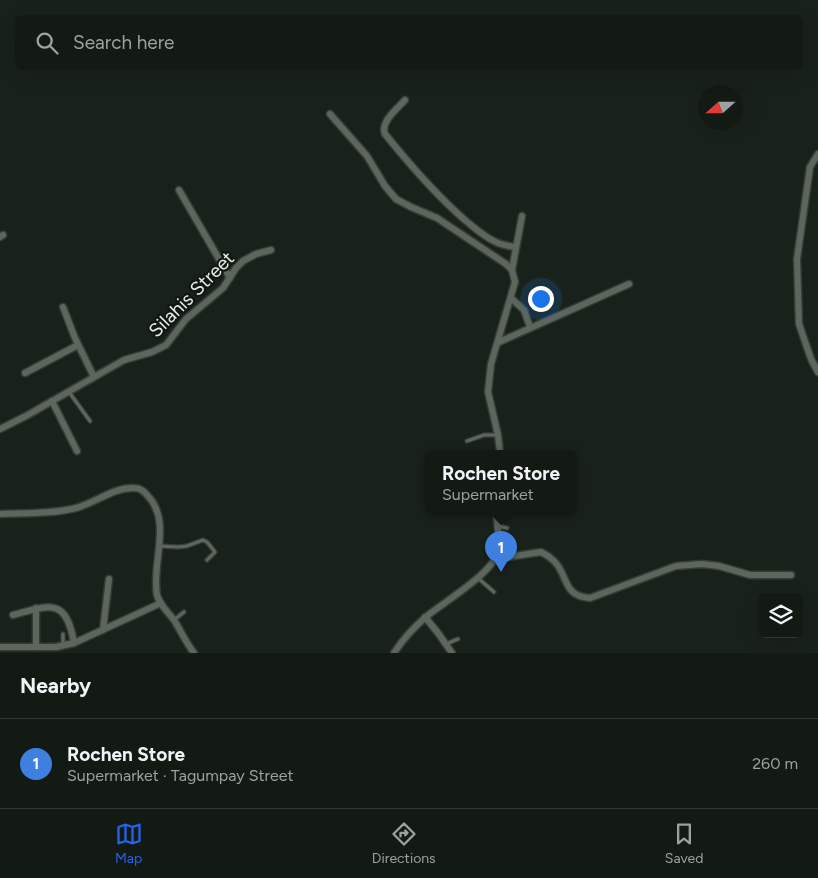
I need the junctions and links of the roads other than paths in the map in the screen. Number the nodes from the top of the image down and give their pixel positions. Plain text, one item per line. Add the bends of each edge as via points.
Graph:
1 (405, 100) dead end
2 (330, 114) dead end
3 (818, 154) edge
4 (179, 190) dead end
5 (522, 216) dead end
6 (516, 247) junction
7 (271, 250) dead end
8 (512, 270) junction
9 (230, 278) junction
10 (629, 284) dead end
11 (511, 298) junction
12 (63, 307) dead end
13 (530, 327) junction
14 (499, 342) junction
15 (78, 345) junction
16 (818, 372) edge
17 (25, 373) dead end
18 (94, 377) junction
19 (69, 391) junction
20 (52, 401) junction
21 (90, 421) dead end
22 (0, 429) edge
23 (498, 435) junction
24 (467, 441) dead end
25 (500, 450) edge
26 (77, 451) dead end
27 (0, 514) edge
28 (496, 515) edge
29 (497, 526) junction
30 (507, 528) dead end
31 (160, 546) junction
32 (495, 559) junction
33 (208, 560) dead end
34 (791, 575) dead end
35 (477, 577) junction
36 (108, 578) dead end
37 (494, 592) dead end
38 (161, 603) junction
39 (36, 608) junction
40 (184, 612) dead end
41 (13, 615) dead end
42 (425, 617) junction
43 (174, 620) junction
44 (103, 630) junction
45 (63, 634) dead end
46 (458, 639) dead end
47 (74, 643) junction
48 (446, 644) junction
49 (0, 646) edge
50 (63, 646) junction
51 (36, 647) junction
52 (194, 653) edge
53 (394, 653) edge
54 (452, 653) edge

1 - 6 street via 384,124 385,134 449,206 483,235
2 - 8 street via 367,156 396,199 437,218
3 - 16 street via 810,167 797,259 799,324
4 - 9 street
5 - 6 street
6 - 8 street
7 - 9 street, Silahis Street via 243,261
8 - 11 street via 515,282
9 - 18 street, Silahis Street via 217,294 186,319 166,345 124,360
10 - 13 street
11 - 13 street via 524,310
11 - 14 street
12 - 15 street
13 - 14 street
14 - 23 street via 491,364 488,392
15 - 17 street
15 - 18 street
18 - 19 street, Silahis Street
19 - 20 street, Silahis Street
19 - 21 lane
20 - 22 street, Silahis Street
20 - 26 street
23 - 24 lane via 484,435
23 - 25 street
27 - 31 street via 74,508 111,493 134,488 145,493 158,512
28 - 29 street
29 - 30 lane
29 - 32 street
31 - 33 lane via 188,546 203,540 215,552
31 - 38 street via 157,592
32 - 34 street via 541,552 556,562 572,593 580,598 590,598 676,566 702,564 750,575
32 - 35 street
35 - 37 lane
35 - 42 street
36 - 44 street
38 - 43 street
38 - 44 street
39 - 41 street
39 - 47 street via 49,607 62,612 70,624
39 - 51 street
40 - 43 lane
42 - 48 street
42 - 53 street via 407,634
43 - 52 street
44 - 47 street
45 - 50 lane
46 - 48 lane
47 - 50 street
48 - 54 street
49 - 51 street
50 - 51 street

